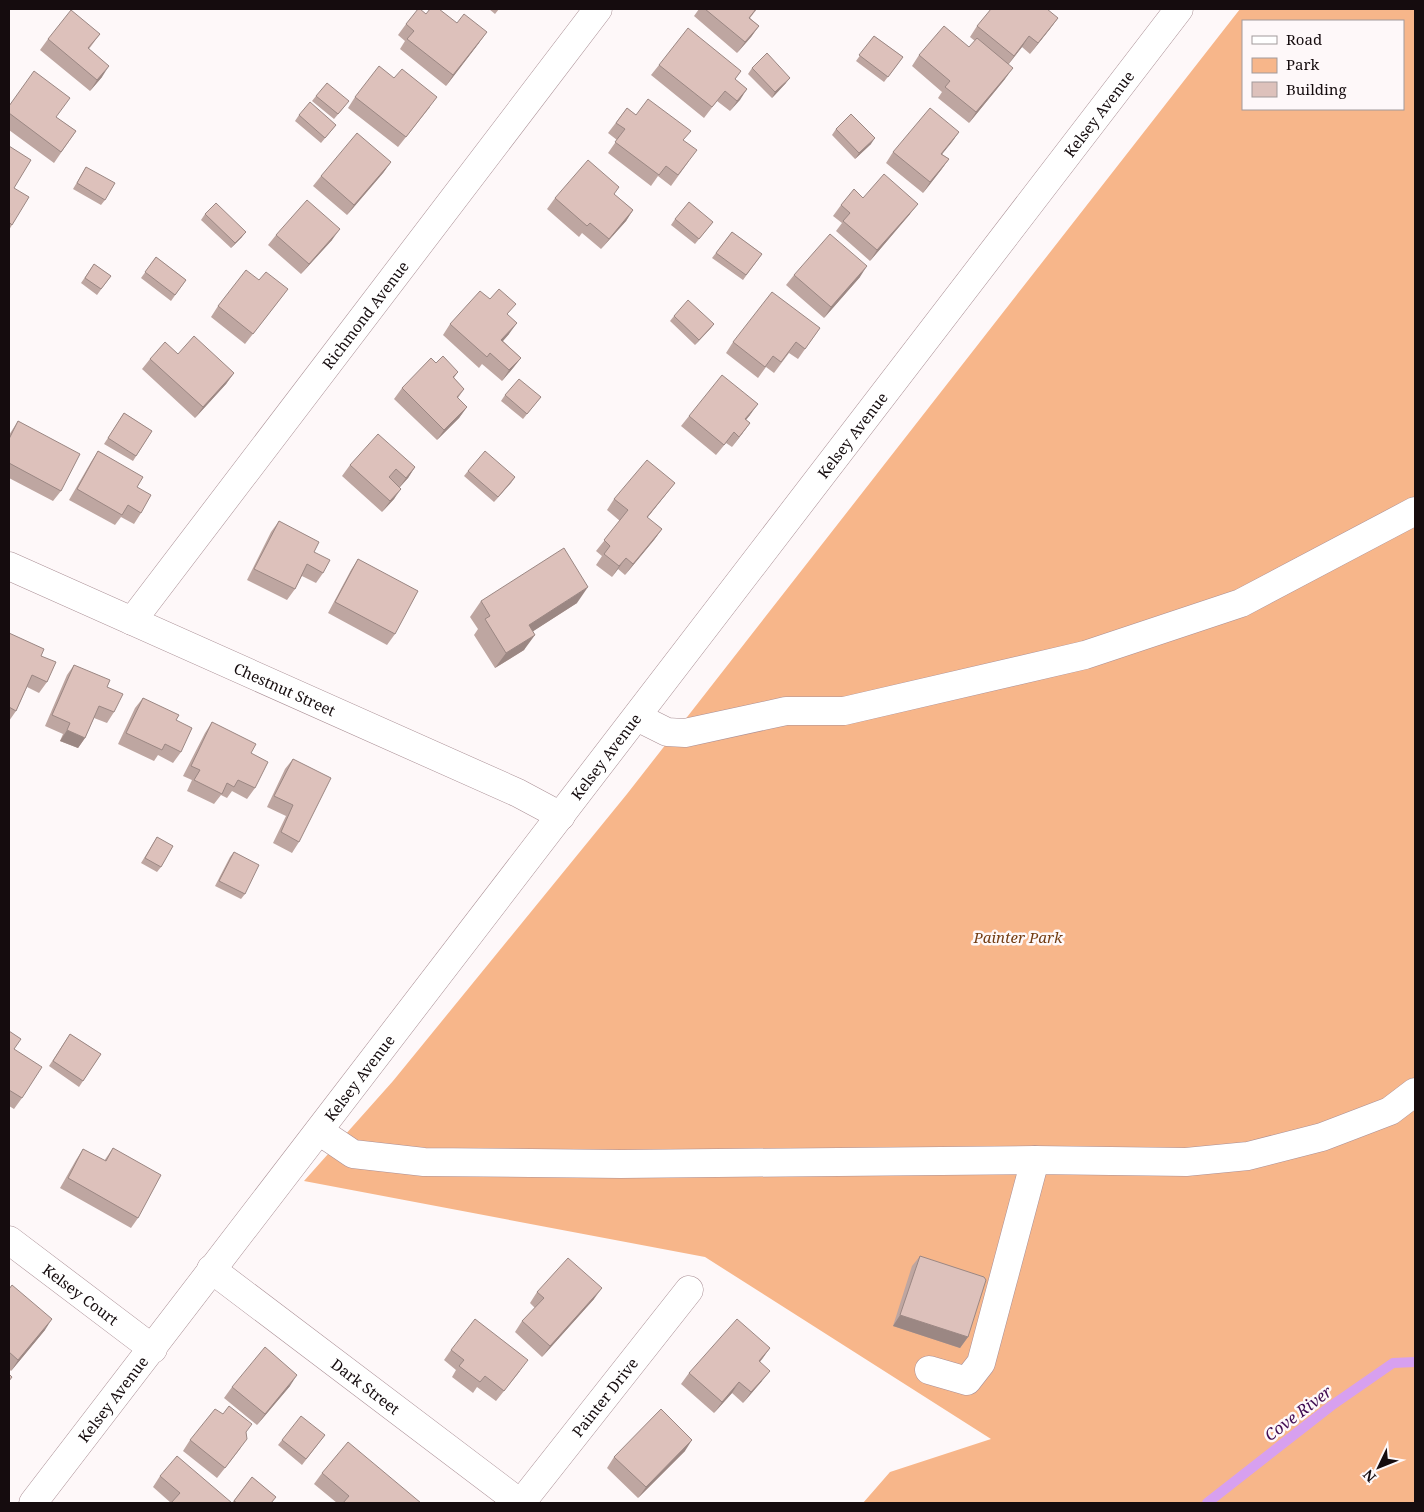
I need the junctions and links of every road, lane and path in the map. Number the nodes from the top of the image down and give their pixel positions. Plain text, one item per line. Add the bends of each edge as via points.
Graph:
1 (598, 9) edge
2 (1179, 9) edge
3 (1415, 511) edge
4 (9, 566) edge
5 (132, 621) junction
6 (637, 717) junction
7 (562, 816) junction
8 (1415, 1092) edge
9 (319, 1131) junction
10 (1035, 1160) junction
11 (9, 1240) edge
12 (211, 1269) junction
13 (688, 1290) dead end
14 (153, 1349) junction
15 (929, 1370) dead end
16 (33, 1503) edge
17 (520, 1503) edge

1 - 5 street, Richmond Avenue
2 - 6 street, Kelsey Avenue
3 - 6 street via 1241,603 1085,655 844,711 786,712 685,733 667,732
4 - 5 street, Chestnut Street
5 - 7 street, Chestnut Street
6 - 7 street, Kelsey Avenue
7 - 9 street, Kelsey Avenue
8 - 10 street via 1390,1111 1322,1136 1248,1156 1186,1162
9 - 10 street via 353,1154 424,1162 621,1164
9 - 12 street, Kelsey Avenue
10 - 15 street via 981,1363 967,1381
11 - 14 street, Kelsey Court
12 - 14 street, Kelsey Avenue
12 - 17 street, Dark Street
13 - 17 street, Painter Drive
14 - 16 street, Kelsey Avenue

